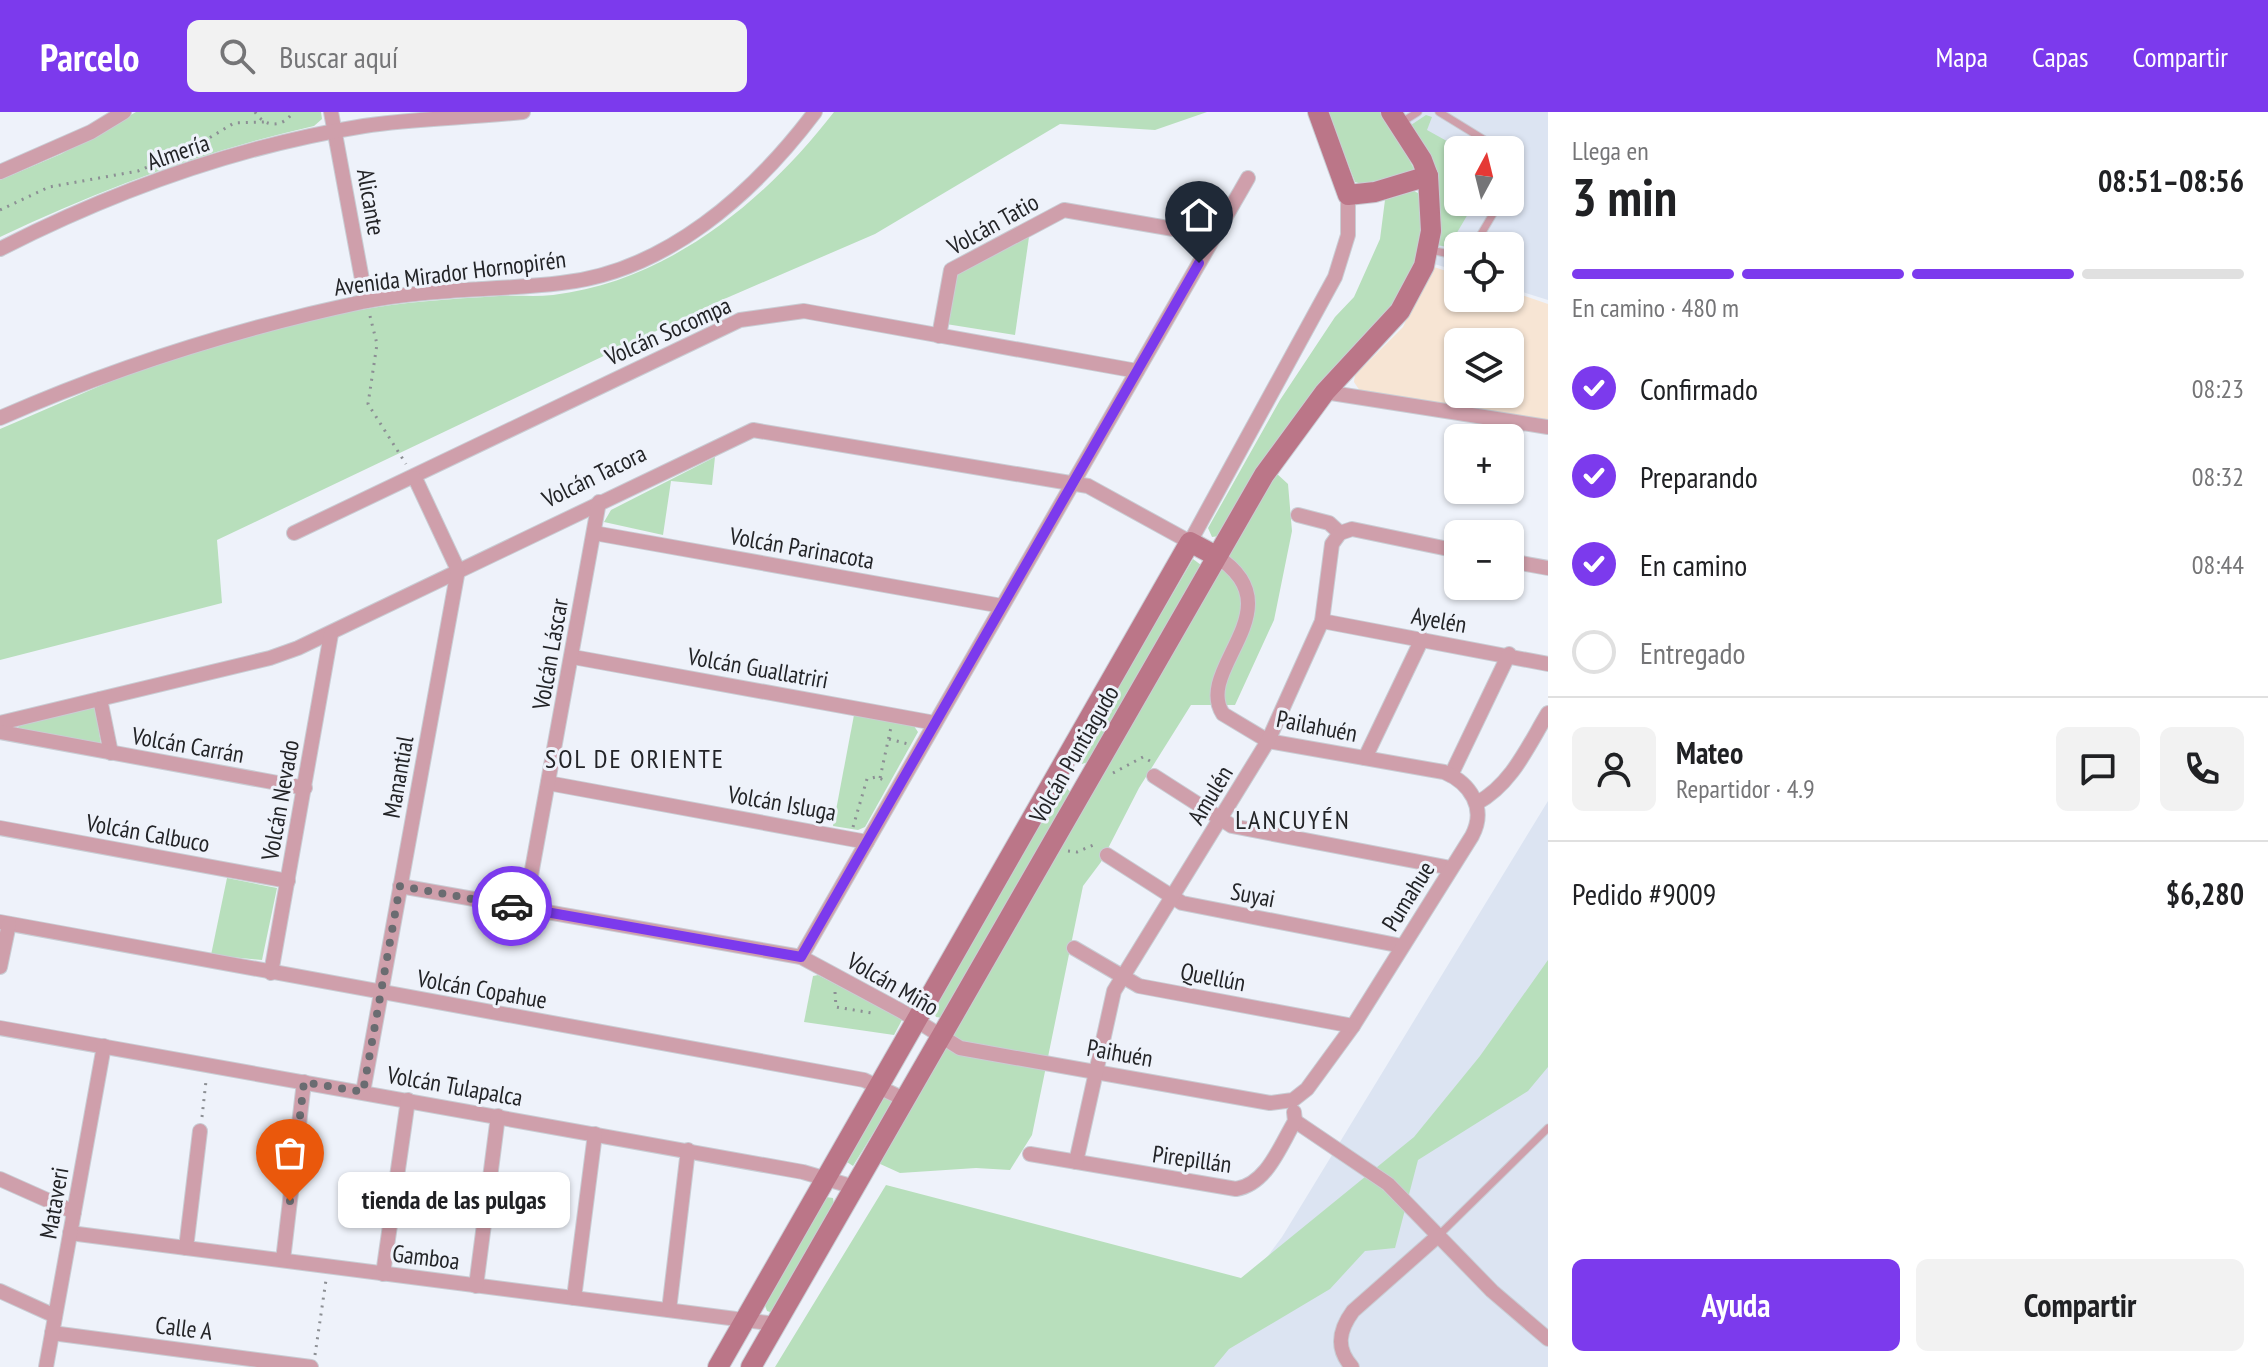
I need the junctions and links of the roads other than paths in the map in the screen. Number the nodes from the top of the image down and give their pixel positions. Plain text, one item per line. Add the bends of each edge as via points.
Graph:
1 (124, 112) edge
2 (331, 112) edge
3 (523, 112) edge
4 (815, 112) edge
5 (1318, 112) edge
6 (1418, 112) edge
7 (1439, 112) edge
8 (1395, 118) edge
9 (337, 132) junction
10 (1478, 136) edge
11 (0, 172) edge
12 (1428, 176) junction
13 (1248, 178) dead end
14 (1348, 195) junction
15 (1214, 236) junction
16 (0, 249) edge
17 (1429, 249) junction
18 (1444, 253) edge
19 (366, 301) junction
20 (939, 336) junction
21 (1137, 371) junction
22 (1325, 392) junction
23 (0, 418) edge
24 (1548, 427) edge
25 (415, 478) junction
26 (1072, 484) junction
27 (599, 502) junction
28 (1298, 515) dead end
29 (294, 533) dead end
30 (594, 533) junction
31 (1340, 533) junction
32 (1190, 542) junction
33 (1444, 548) edge
34 (1216, 556) junction
35 (1524, 564) edge
36 (1548, 568) edge
37 (458, 570) junction
38 (1002, 606) junction
39 (1322, 621) junction
40 (331, 634) junction
41 (1422, 639) junction
42 (1509, 654) junction
43 (573, 657) junction
44 (1548, 664) edge
45 (100, 699) junction
46 (1548, 713) edge
47 (0, 723) edge
48 (935, 723) junction
49 (0, 732) edge
50 (1268, 741) junction
51 (111, 753) junction
52 (1365, 758) junction
53 (1062, 767) junction
54 (1451, 775) junction
55 (1154, 776) road end
56 (548, 783) junction
57 (1086, 783) junction
58 (305, 788) junction
59 (1477, 803) junction
60 (1222, 819) junction
61 (0, 828) edge
62 (867, 842) junction
63 (1107, 855) road end
64 (1451, 868) junction
65 (288, 881) junction
66 (400, 886) junction
67 (1172, 898) junction
68 (525, 908) junction
69 (4, 923) edge
70 (1402, 946) junction
71 (1074, 948) dead end
72 (801, 957) junction
73 (0, 967) edge
74 (271, 973) junction
75 (1122, 977) junction
76 (381, 993) junction
77 (916, 1020) junction
78 (1353, 1026) junction
79 (0, 1028) edge
80 (942, 1037) junction
81 (104, 1046) junction
82 (1095, 1071) junction
83 (304, 1082) junction
84 (879, 1085) junction
85 (363, 1092) junction
86 (408, 1100) junction
87 (906, 1100) junction
88 (1293, 1100) junction
89 (498, 1116) junction
90 (1295, 1121) junction
91 (1548, 1128) edge
92 (200, 1131) road end
93 (595, 1134) junction
94 (688, 1150) junction
95 (1030, 1154) dead end
96 (1076, 1162) junction
97 (826, 1176) junction
98 (0, 1179) edge
99 (854, 1187) junction
100 (74, 1212) junction
101 (70, 1233) junction
102 (1439, 1235) junction
103 (186, 1248) junction
104 (283, 1260) junction
105 (383, 1274) junction
106 (476, 1286) junction
107 (0, 1291) edge
108 (574, 1298) junction
109 (669, 1310) junction
110 (55, 1316) junction
111 (745, 1320) junction
112 (776, 1324) junction
113 (52, 1333) junction
114 (1548, 1339) edge
115 (46, 1367) edge
116 (312, 1367) edge
117 (718, 1367) edge
118 (751, 1367) edge
119 (1352, 1367) edge

1 - 11 street
2 - 9 street, Alicante
3 - 9 street, Almería
4 - 19 street, Avenida Mirador Hornopirén via 727,207 643,259 562,283
5 - 14 main road, Volcán Puntiagudo
6 - 8 lane
7 - 10 lane
8 - 12 main road, Volcán Puntiagudo
9 - 16 street, Almería via 214,161 89,207
9 - 19 street, Alicante
12 - 14 main road
12 - 17 main road, Volcán Puntiagudo
13 - 15 street
14 - 32 street, Volcán Puntiagudo via 1348,235 1335,277
15 - 20 street, Volcán Tatio via 1060,212 951,270
15 - 21 street
17 - 18 lane
17 - 22 main road, Volcán Puntiagudo via 1400,311
19 - 23 street, Avenida Mirador Hornopirén via 191,344
20 - 21 street, Volcán Socompa
20 - 25 street, Volcán Socompa via 804,311 740,320
21 - 26 street
22 - 24 street
22 - 34 main road, Volcán Puntiagudo via 1273,459
25 - 29 street, Volcán Socompa
25 - 37 street
26 - 27 street, Volcán Tacora via 753,430
26 - 32 street, Volcán Tacora via 1104,493
26 - 38 street
27 - 30 street, Volcán Láscar
27 - 37 street, Volcán Tacora
28 - 31 street via 1329,523
30 - 38 street, Volcán Parinacota
30 - 43 street, Volcán Láscar
31 - 33 street via 1352,529
31 - 39 street, Amulén via 1332,544
32 - 34 main road, Volcán Tacora
32 - 53 main road, Volcán Puntiagudo
34 - 50 street, Pailahuén via 1240,573 1249,594 1219,694 1220,709
34 - 57 main road, Volcán Puntiagudo
35 - 36 street
37 - 40 street, Volcán Tacora
37 - 66 street, Manantial
38 - 48 street
39 - 41 street, Ayelén
39 - 50 street, Amulén
40 - 45 street, Volcán Tacora via 270,658
40 - 58 street, Volcán Nevado
41 - 42 street, Ayelén
41 - 52 street
42 - 44 street, Ayelén
42 - 54 street
43 - 48 street, Volcán Guallatriri
43 - 56 street, Volcán Láscar
45 - 47 street, Volcán Tacora
45 - 51 street, Volcán Carrán
46 - 59 street via 1503,784
48 - 62 street
49 - 51 street, Volcán Carrán
50 - 52 street, Pailahuén
50 - 60 street, Amulén
51 - 58 street, Volcán Carrán
52 - 54 street, Pailahuén
53 - 57 main road
53 - 77 main road, Volcán Puntiagudo
54 - 59 street
55 - 60 street
56 - 62 street, Volcán Isluga
56 - 68 street, Volcán Láscar
57 - 80 main road, Volcán Puntiagudo
58 - 65 street, Volcán Nevado
59 - 64 street, Pumahue via 1476,830
60 - 64 street via 1232,826
60 - 67 street, Amulén
61 - 65 street, Volcán Calbuco
62 - 72 street
63 - 67 street, Suyai
64 - 70 street, Pumahue
65 - 74 street, Volcán Nevado
66 - 68 street, Volcán Miño
66 - 76 street, Manantial
67 - 70 street, Suyai
67 - 75 street, Amulén
68 - 72 street, Volcán Miño
69 - 73 street
69 - 74 street, Volcán Copahue
70 - 78 street, Pumahue
71 - 75 street, Quellún
72 - 77 street, Volcán Miño
74 - 76 street, Volcán Copahue
75 - 78 street, Quellún via 1139,986
75 - 82 street, Amulén via 1108,1011
76 - 84 street, Volcán Copahue
76 - 85 street, Manantial
77 - 80 street, Volcán Miño
77 - 84 main road, Volcán Puntiagudo
78 - 88 street, Pumahue
79 - 81 street, Volcán Tulapalca
80 - 82 street, Paihuén via 969,1050
80 - 87 main road, Volcán Puntiagudo
81 - 83 street, Volcán Tulapalca
81 - 100 street, Mataveri
82 - 88 street, Paihuén via 1270,1103
82 - 96 street
83 - 85 street, Volcán Tulapalca
83 - 104 street
84 - 87 street, Volcán Copahue
84 - 97 main road, Volcán Puntiagudo
85 - 86 street, Volcán Tulapalca
86 - 89 street, Volcán Tulapalca
86 - 105 street
87 - 99 main road, Volcán Puntiagudo
88 - 90 street
89 - 93 street, Volcán Tulapalca
89 - 106 street
90 - 96 street, Pirepillán via 1261,1178 1244,1188 1223,1189
90 - 102 street via 1388,1184
91 - 102 lane
92 - 103 street
93 - 94 street, Volcán Tulapalca
93 - 108 street
94 - 97 street, Volcán Tulapalca
94 - 109 street
95 - 96 street, Pirepillán
97 - 99 street, Volcán Tulapalca
97 - 111 main road, Volcán Puntiagudo
98 - 100 street
99 - 112 main road, Volcán Puntiagudo
100 - 101 street, Mataveri
101 - 103 street, Gamboa
101 - 110 street, Mataveri
102 - 114 street
102 - 119 street via 1345,1322 1341,1350
103 - 104 street, Gamboa
104 - 105 street, Gamboa
105 - 106 street, Gamboa
106 - 108 street, Gamboa
107 - 110 street
108 - 109 street, Gamboa
109 - 111 street, Gamboa
110 - 113 street, Mataveri
111 - 112 street, Gamboa
111 - 117 main road, Volcán Puntiagudo
112 - 118 main road, Volcán Puntiagudo
113 - 115 street, Mataveri
113 - 116 street, Calle A

